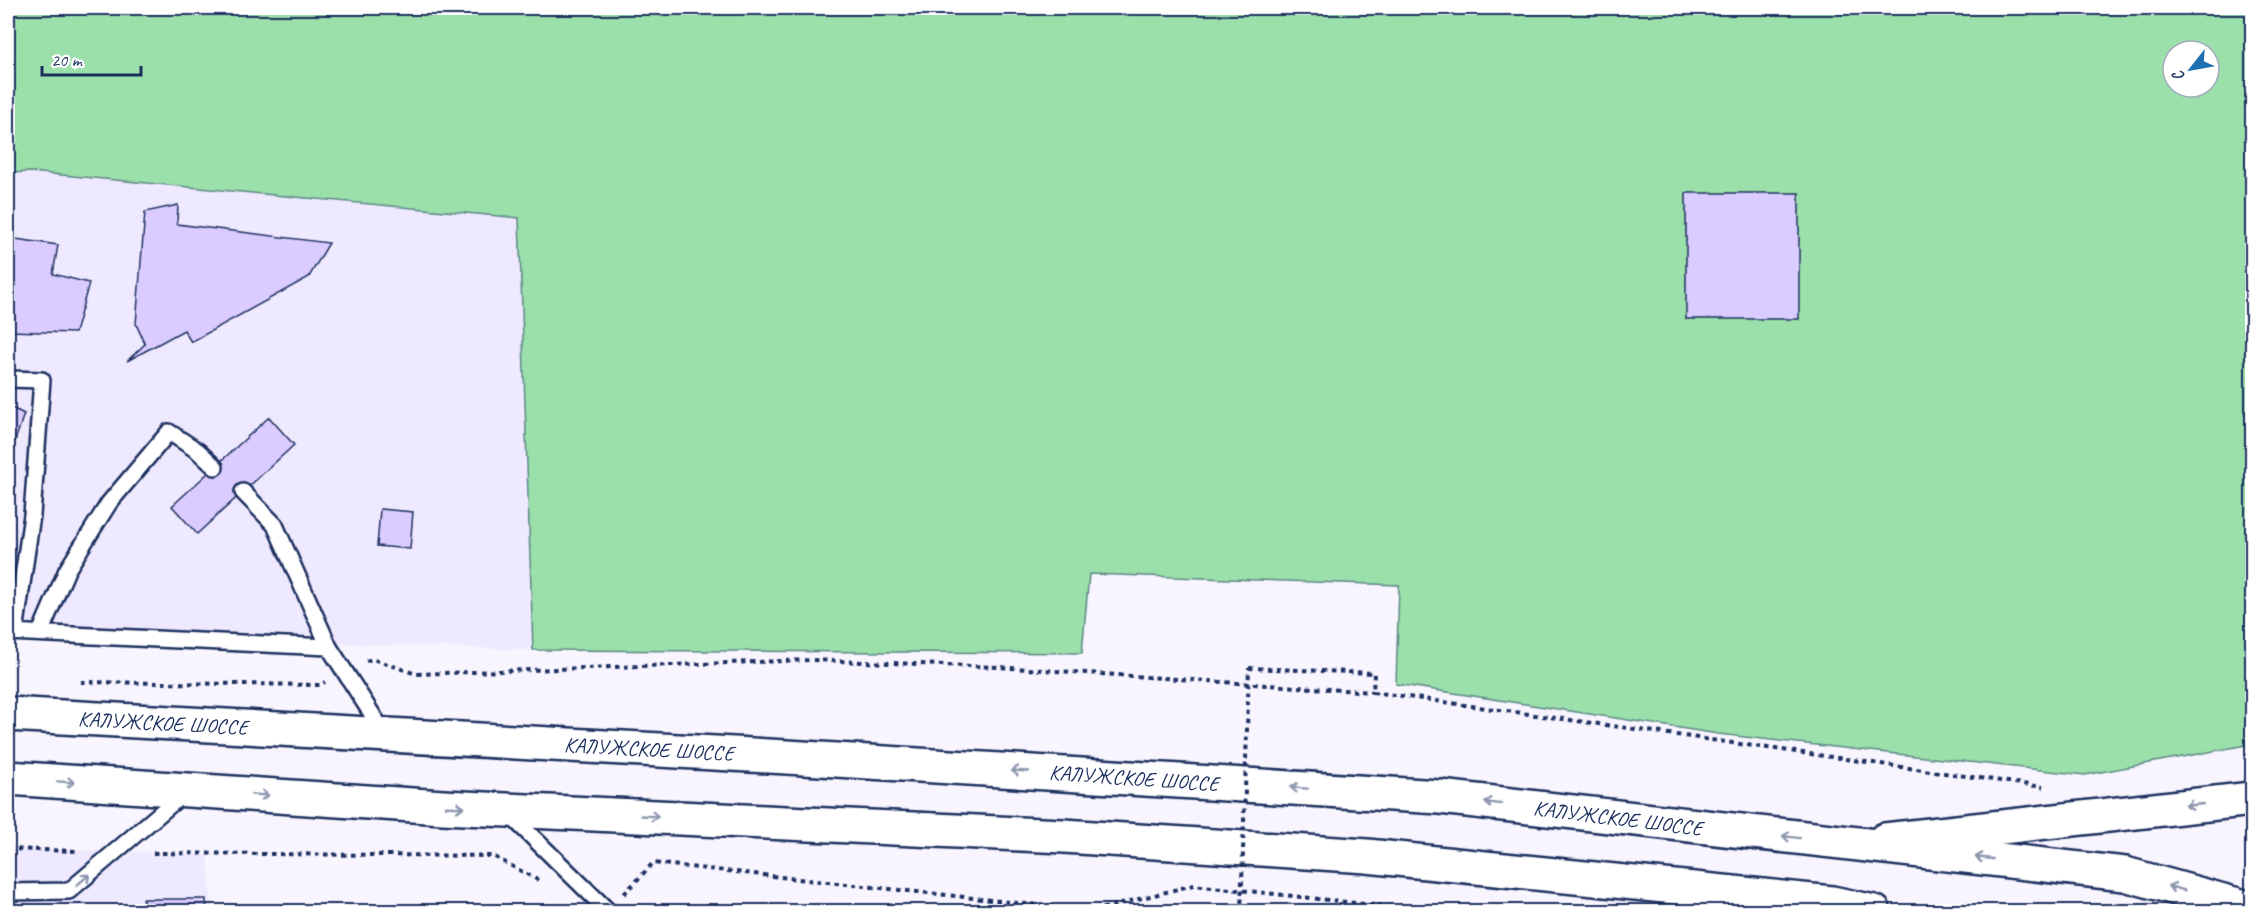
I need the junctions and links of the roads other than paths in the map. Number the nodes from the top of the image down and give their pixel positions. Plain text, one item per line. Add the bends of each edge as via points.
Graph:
1 (8, 379) edge
2 (215, 467) dead end
3 (243, 492) dead end
4 (11, 632) edge
5 (40, 633) junction
6 (329, 647) junction
7 (8, 714) edge
8 (385, 735) junction
9 (8, 778) edge
10 (187, 791) junction
11 (2253, 799) edge
12 (504, 808) junction
13 (1849, 844) junction
14 (8, 892) edge
15 (1842, 907) edge
16 (2253, 909) edge
17 (609, 911) edge
18 (1874, 912) edge

1 - 4 lane via 42,380 32,515
2 - 5 lane via 169,432 109,503 67,570
3 - 6 lane via 275,525
4 - 5 lane
5 - 6 lane
6 - 8 lane
7 - 8 main road, КАЛУЖСКОЕ ШОССЕ
13 -> 8 main road, КАЛУЖСКОЕ ШОССЕ via 1440,797
9 -> 10 main road
10 -> 12 main road
14 -> 10 lane via 69,891
11 -> 13 main road
12 -> 15 main road via 1064,836 1355,856
12 - 17 lane
16 -> 13 main road, КАЛУЖСКОЕ ШОССЕ via 2125,874
15 - 18 main road

